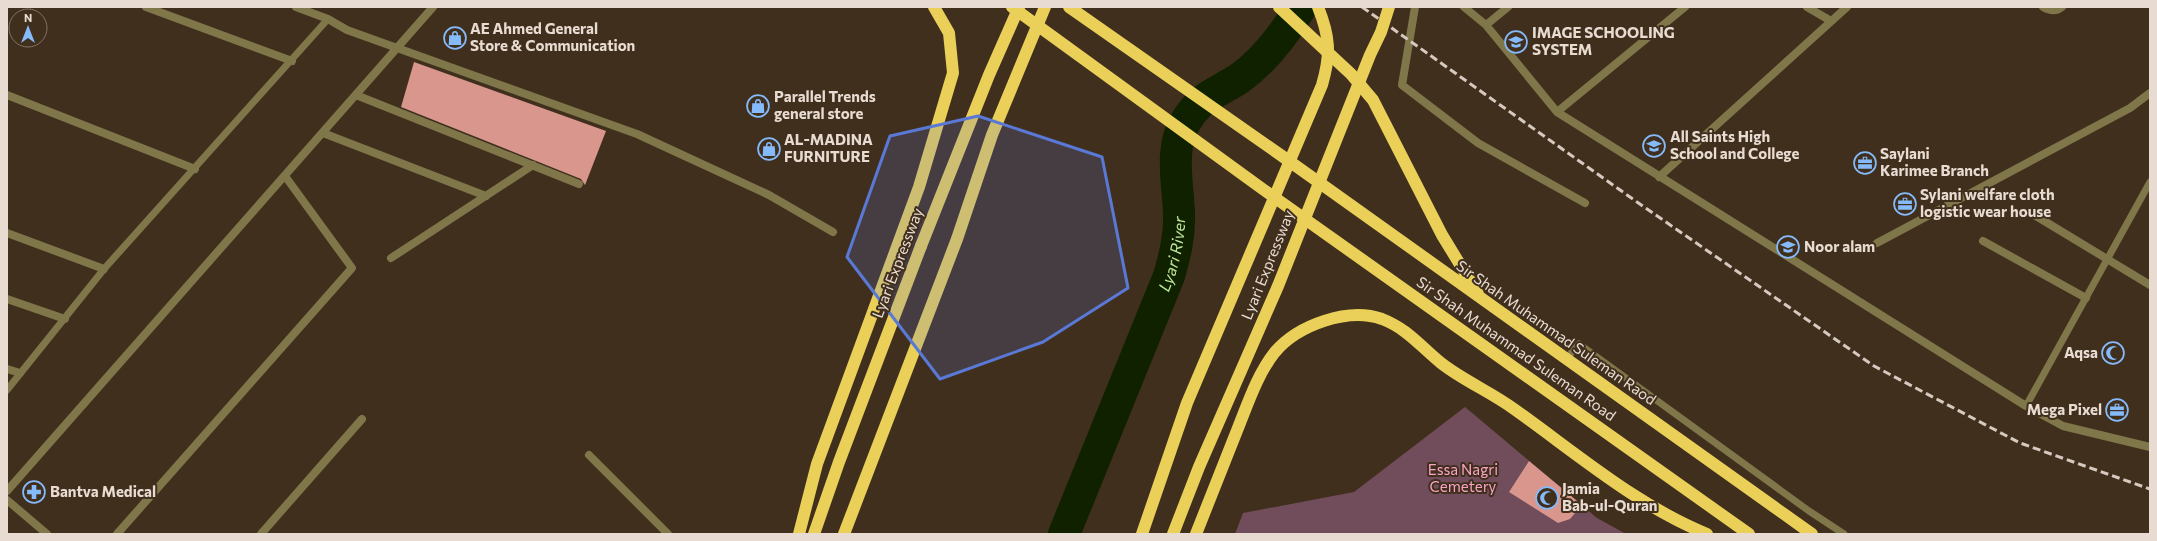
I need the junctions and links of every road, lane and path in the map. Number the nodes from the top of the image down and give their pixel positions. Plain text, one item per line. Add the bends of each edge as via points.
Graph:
1 (146, 7) edge
2 (296, 7) edge
3 (433, 7) edge
4 (934, 7) edge
5 (1012, 7) edge
6 (1019, 7) edge
7 (1045, 7) edge
8 (1279, 7) edge
9 (1318, 7) edge
10 (1389, 7) edge
11 (1415, 7) edge
12 (1464, 7) edge
13 (1508, 7) edge
14 (1685, 7) edge
15 (1807, 7) edge
16 (1847, 7) edge
17 (2043, 7) edge
18 (2062, 7) edge
19 (1073, 10) edge
20 (328, 19) junction
21 (1831, 21) junction
22 (1486, 24) junction
23 (397, 48) junction
24 (292, 61) junction
25 (2150, 93) edge
26 (7, 95) edge
27 (356, 95) junction
28 (1557, 112) junction
29 (323, 133) junction
30 (533, 165) junction
31 (195, 169) junction
32 (285, 176) junction
33 (1658, 177) junction
34 (2150, 182) edge
35 (580, 184) dead end
36 (486, 196) junction
37 (1585, 203) dead end
38 (2036, 216) dead end
39 (833, 232) dead end
40 (7, 233) edge
41 (1983, 242) dead end
42 (1877, 243) dead end
43 (391, 258) dead end
44 (2108, 258) junction
45 (104, 269) junction
46 (2150, 285) edge
47 (2086, 298) junction
48 (7, 299) edge
49 (1482, 300) junction
50 (65, 319) junction
51 (1566, 359) junction
52 (7, 369) edge
53 (20, 373) junction
54 (7, 390) edge
55 (2026, 406) junction
56 (362, 418) dead end
57 (2150, 447) edge
58 (589, 455) dead end
59 (7, 491) edge
60 (7, 500) edge
61 (46, 534) edge
62 (117, 534) edge
63 (261, 534) edge
64 (668, 534) edge
65 (799, 534) edge
66 (814, 534) edge
67 (844, 534) edge
68 (1142, 534) edge
69 (1173, 534) edge
70 (1196, 534) edge
71 (1707, 534) edge
72 (1749, 534) edge
73 (1812, 534) edge
74 (1844, 534) edge

1 - 24 street
2 - 20 street
3 - 23 street
4 - 65 highway via 949,33 953,73 919,187 817,464
5 - 72 highway, Sir Shah Muhammad Suleman Road via 1264,190
6 - 66 highway, Lyari Expressway, bridge via 921,246
7 - 67 highway, bridge via 995,128 957,239
8 - 49 highway via 1351,74 1373,100 1442,235
9 - 68 highway, bridge via 1328,41 1328,64 1322,85 1187,402
10 - 69 highway, Lyari Expressway, bridge via 1278,286 1199,467
11 - 37 street via 1402,85 1478,143
12 - 22 street
13 - 22 street
14 - 28 street
15 - 21 street
16 - 21 street
17 - 18 street via 2050,11
19 - 49 highway, Sir Shah Muhammad Suleman Raod
20 - 23 street via 347,30
20 - 24 lane
21 - 33 street
22 - 28 street
23 - 27 street
23 - 39 street via 637,134 769,195
24 - 31 lane
25 - 42 street via 2130,108
26 - 31 street
27 - 29 street
27 - 30 street
28 - 33 street
29 - 32 street
29 - 36 street
30 - 35 street
30 - 36 street
31 - 45 lane
32 - 59 street
32 - 62 street via 352,268
33 - 55 street
34 - 44 lane
36 - 43 street
38 - 44 street
40 - 45 street
41 - 47 street
44 - 46 street
44 - 47 lane
45 - 50 lane
47 - 55 lane
48 - 50 street
49 - 51 highway, Sir Shah Muhammad Suleman Raod
50 - 53 lane
51 - 73 highway, Sir Shah Muhammad Suleman Raod
51 - 74 lane via 1579,344
52 - 53 street
53 - 54 lane
55 - 57 street via 2063,426
56 - 63 street
58 - 64 street
60 - 61 street
70 - 71 highway via 1255,387 1276,352 1297,334 1325,320 1355,314 1382,319 1412,336 1441,364 1512,408 1597,470 1679,523

